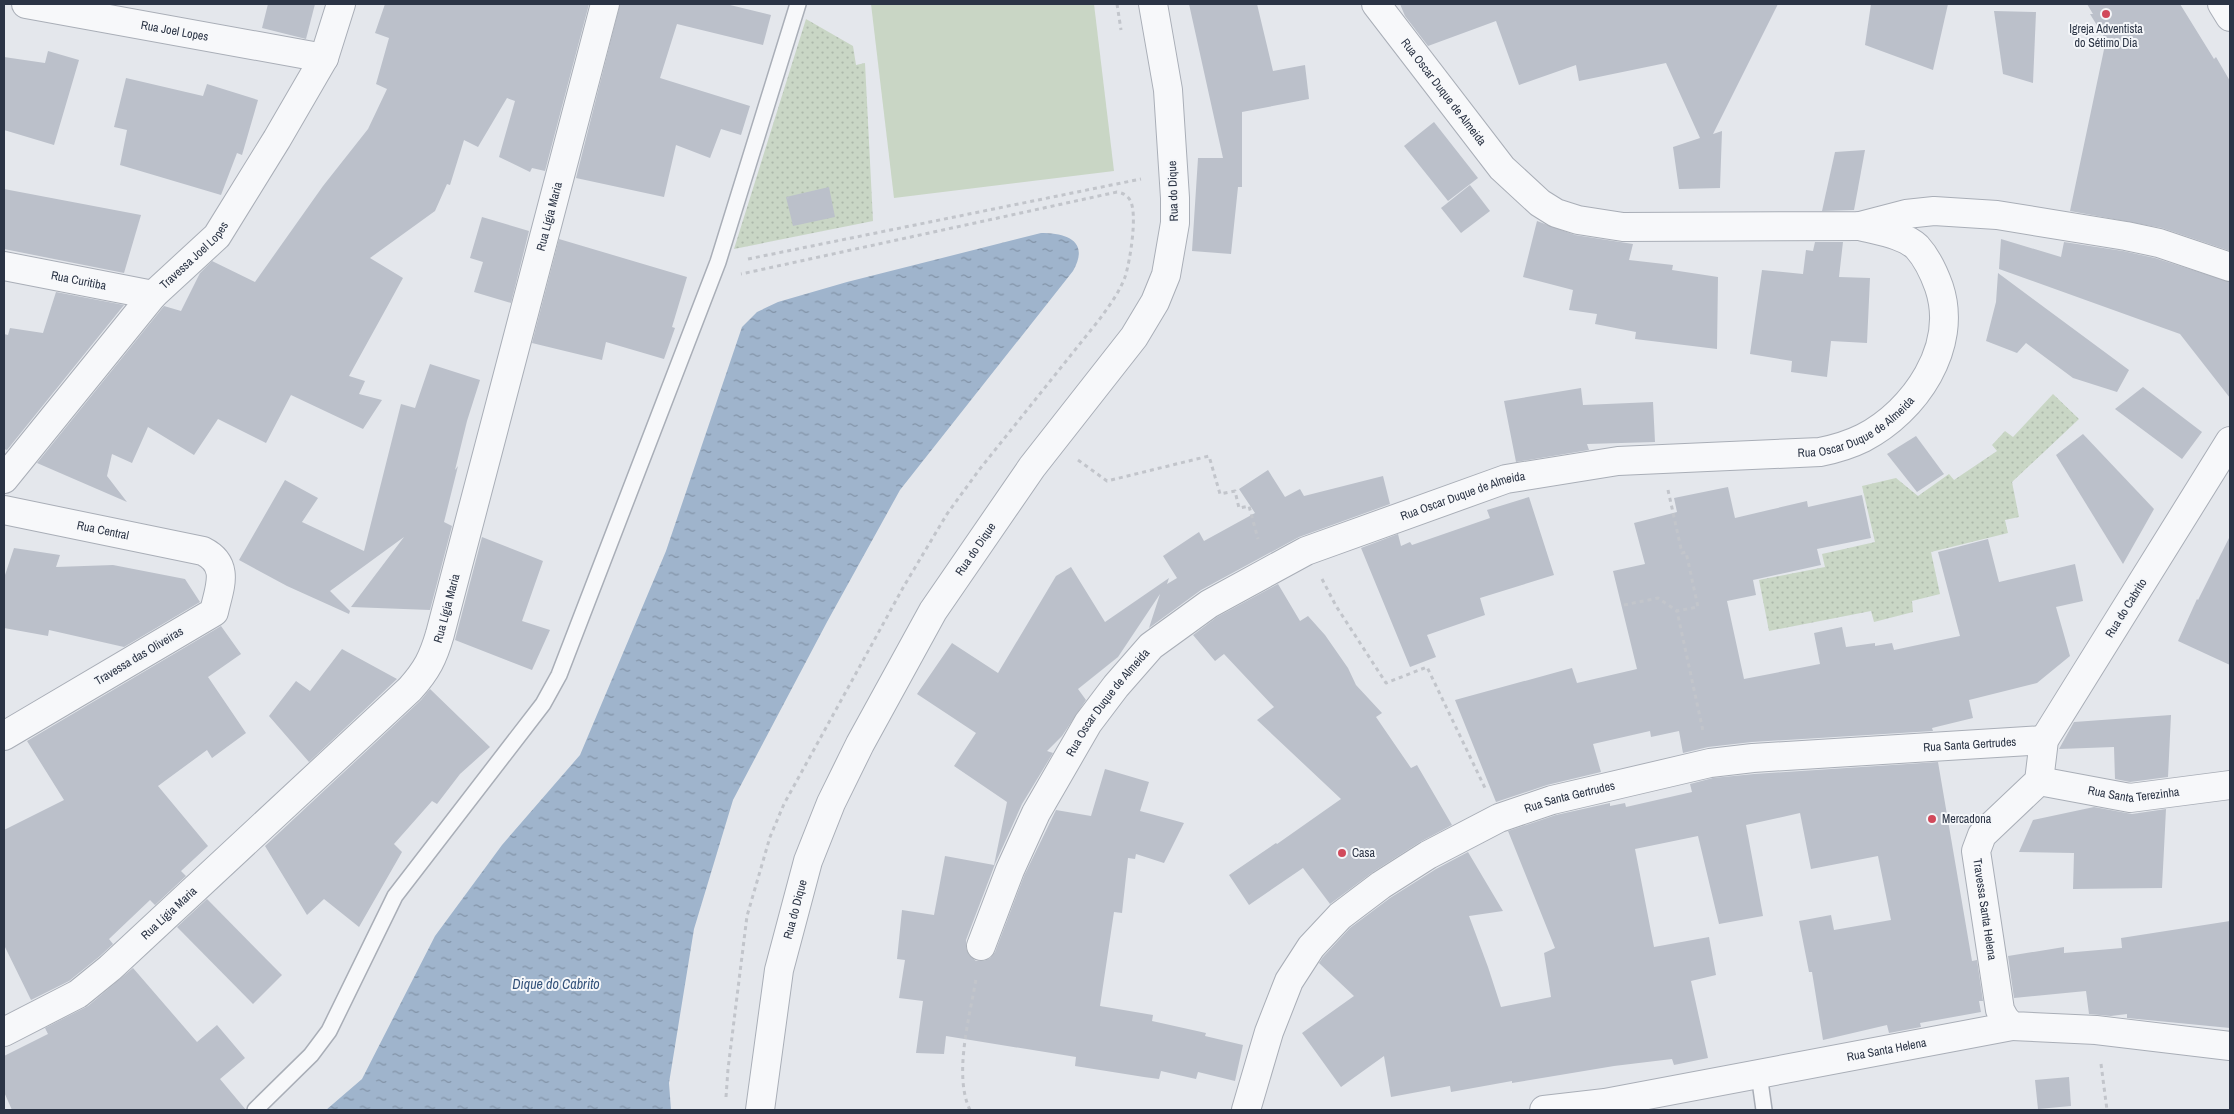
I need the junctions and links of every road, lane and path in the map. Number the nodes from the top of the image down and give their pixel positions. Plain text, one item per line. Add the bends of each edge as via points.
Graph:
1 (26, 4) edge
2 (341, 4) edge
3 (605, 4) edge
4 (798, 4) edge
5 (1117, 4) edge
6 (1153, 4) edge
7 (1376, 4) edge
8 (2222, 4) edge
9 (2230, 17) edge
10 (1122, 33) dead end
11 (324, 58) junction
12 (1148, 177) dead end
13 (1117, 192) dead end
14 (1860, 226) junction
15 (744, 259) dead end
16 (4, 266) edge
17 (2230, 267) edge
18 (735, 276) dead end
19 (153, 295) junction
20 (2230, 441) edge
21 (1080, 461) dead end
22 (4, 480) edge
23 (1668, 491) dead end
24 (4, 510) edge
25 (1259, 543) dead end
26 (203, 551) joint
27 (1624, 605) dead end
28 (1336, 606) dead end
29 (1677, 612) junction
30 (1703, 732) dead end
31 (4, 736) edge
32 (2044, 740) junction
33 (2039, 781) junction
34 (2230, 785) edge
35 (1499, 818) junction
36 (981, 946) joint
37 (2012, 1026) junction
38 (2096, 1030) junction
39 (4, 1032) edge
40 (2230, 1046) edge
41 (1759, 1074) junction
42 (255, 1110) edge
43 (760, 1110) edge
44 (970, 1110) edge
45 (1246, 1110) edge
46 (1544, 1110) edge
47 (1764, 1110) edge
48 (2107, 1110) edge

1 - 11 street, Rua Joel Lopes
2 - 11 street, Travessa Joel Lopes
3 - 39 street, Rua Lígia Maria via 440,634 425,672 105,972 78,994
4 - 42 lane via 718,262 559,675 543,704 395,896 329,1031 311,1055
5 - 10 path
6 - 43 street, Rua do Dique via 1168,90 1174,198 1175,223 1166,276 1134,338 1032,467 933,611 891,684 831,803 808,861 779,970
7 - 14 street, Rua Oscar Duque de Almeida via 1502,168 1540,204 1556,213 1623,227
8 - 9 street
11 - 19 street, Travessa Joel Lopes via 217,236
12 - 15 path
13 - 18 path
14 - 17 street, Rua Oscar Duque de Almeida via 1906,214 1934,211 1996,215 2159,243
14 - 36 street, Rua Oscar Duque de Almeida via 1902,238 1916,246 1935,277 1944,310 1935,361 1915,394 1889,421 1850,444 1820,452 1618,461 1506,479 1306,551 1209,604 1151,646 1088,723 1036,814
16 - 19 street, Rua Curitiba
19 - 22 street, Travessa Joel Lopes
20 - 32 street, Rua do Cabrito
21 - 25 path via 1106,481 1209,456 1220,494 1235,491 1240,508 1249,506
23 - 29 path via 1698,607
24 - 26 street, Rua Central
26 - 31 street, Travessa das Oliveiras via 213,556 222,576 214,612
27 - 29 path via 1658,598
28 - 35 path via 1386,683 1427,667
29 - 30 path
32 - 33 street, Rua do Cabrito
32 - 35 street, Rua Santa Gertrudes via 1710,763 1552,800
33 - 34 street, Rua Santa Terezinha via 2130,798
33 - 37 street, Travessa Santa Helena via 1982,835 1976,851 2000,1010
35 - 45 street, Rua Santa Gertrudes via 1428,855 1381,885 1340,916 1311,947 1286,990 1268,1032
36 - 44 path via 963,1063 963,1084
37 - 38 street, Rua Santa Helena
37 - 41 street, Rua Santa Helena
38 - 40 street, Rua Santa Helena
38 - 48 path
41 - 46 street, Rua Santa Helena via 1605,1103
41 - 47 lane

